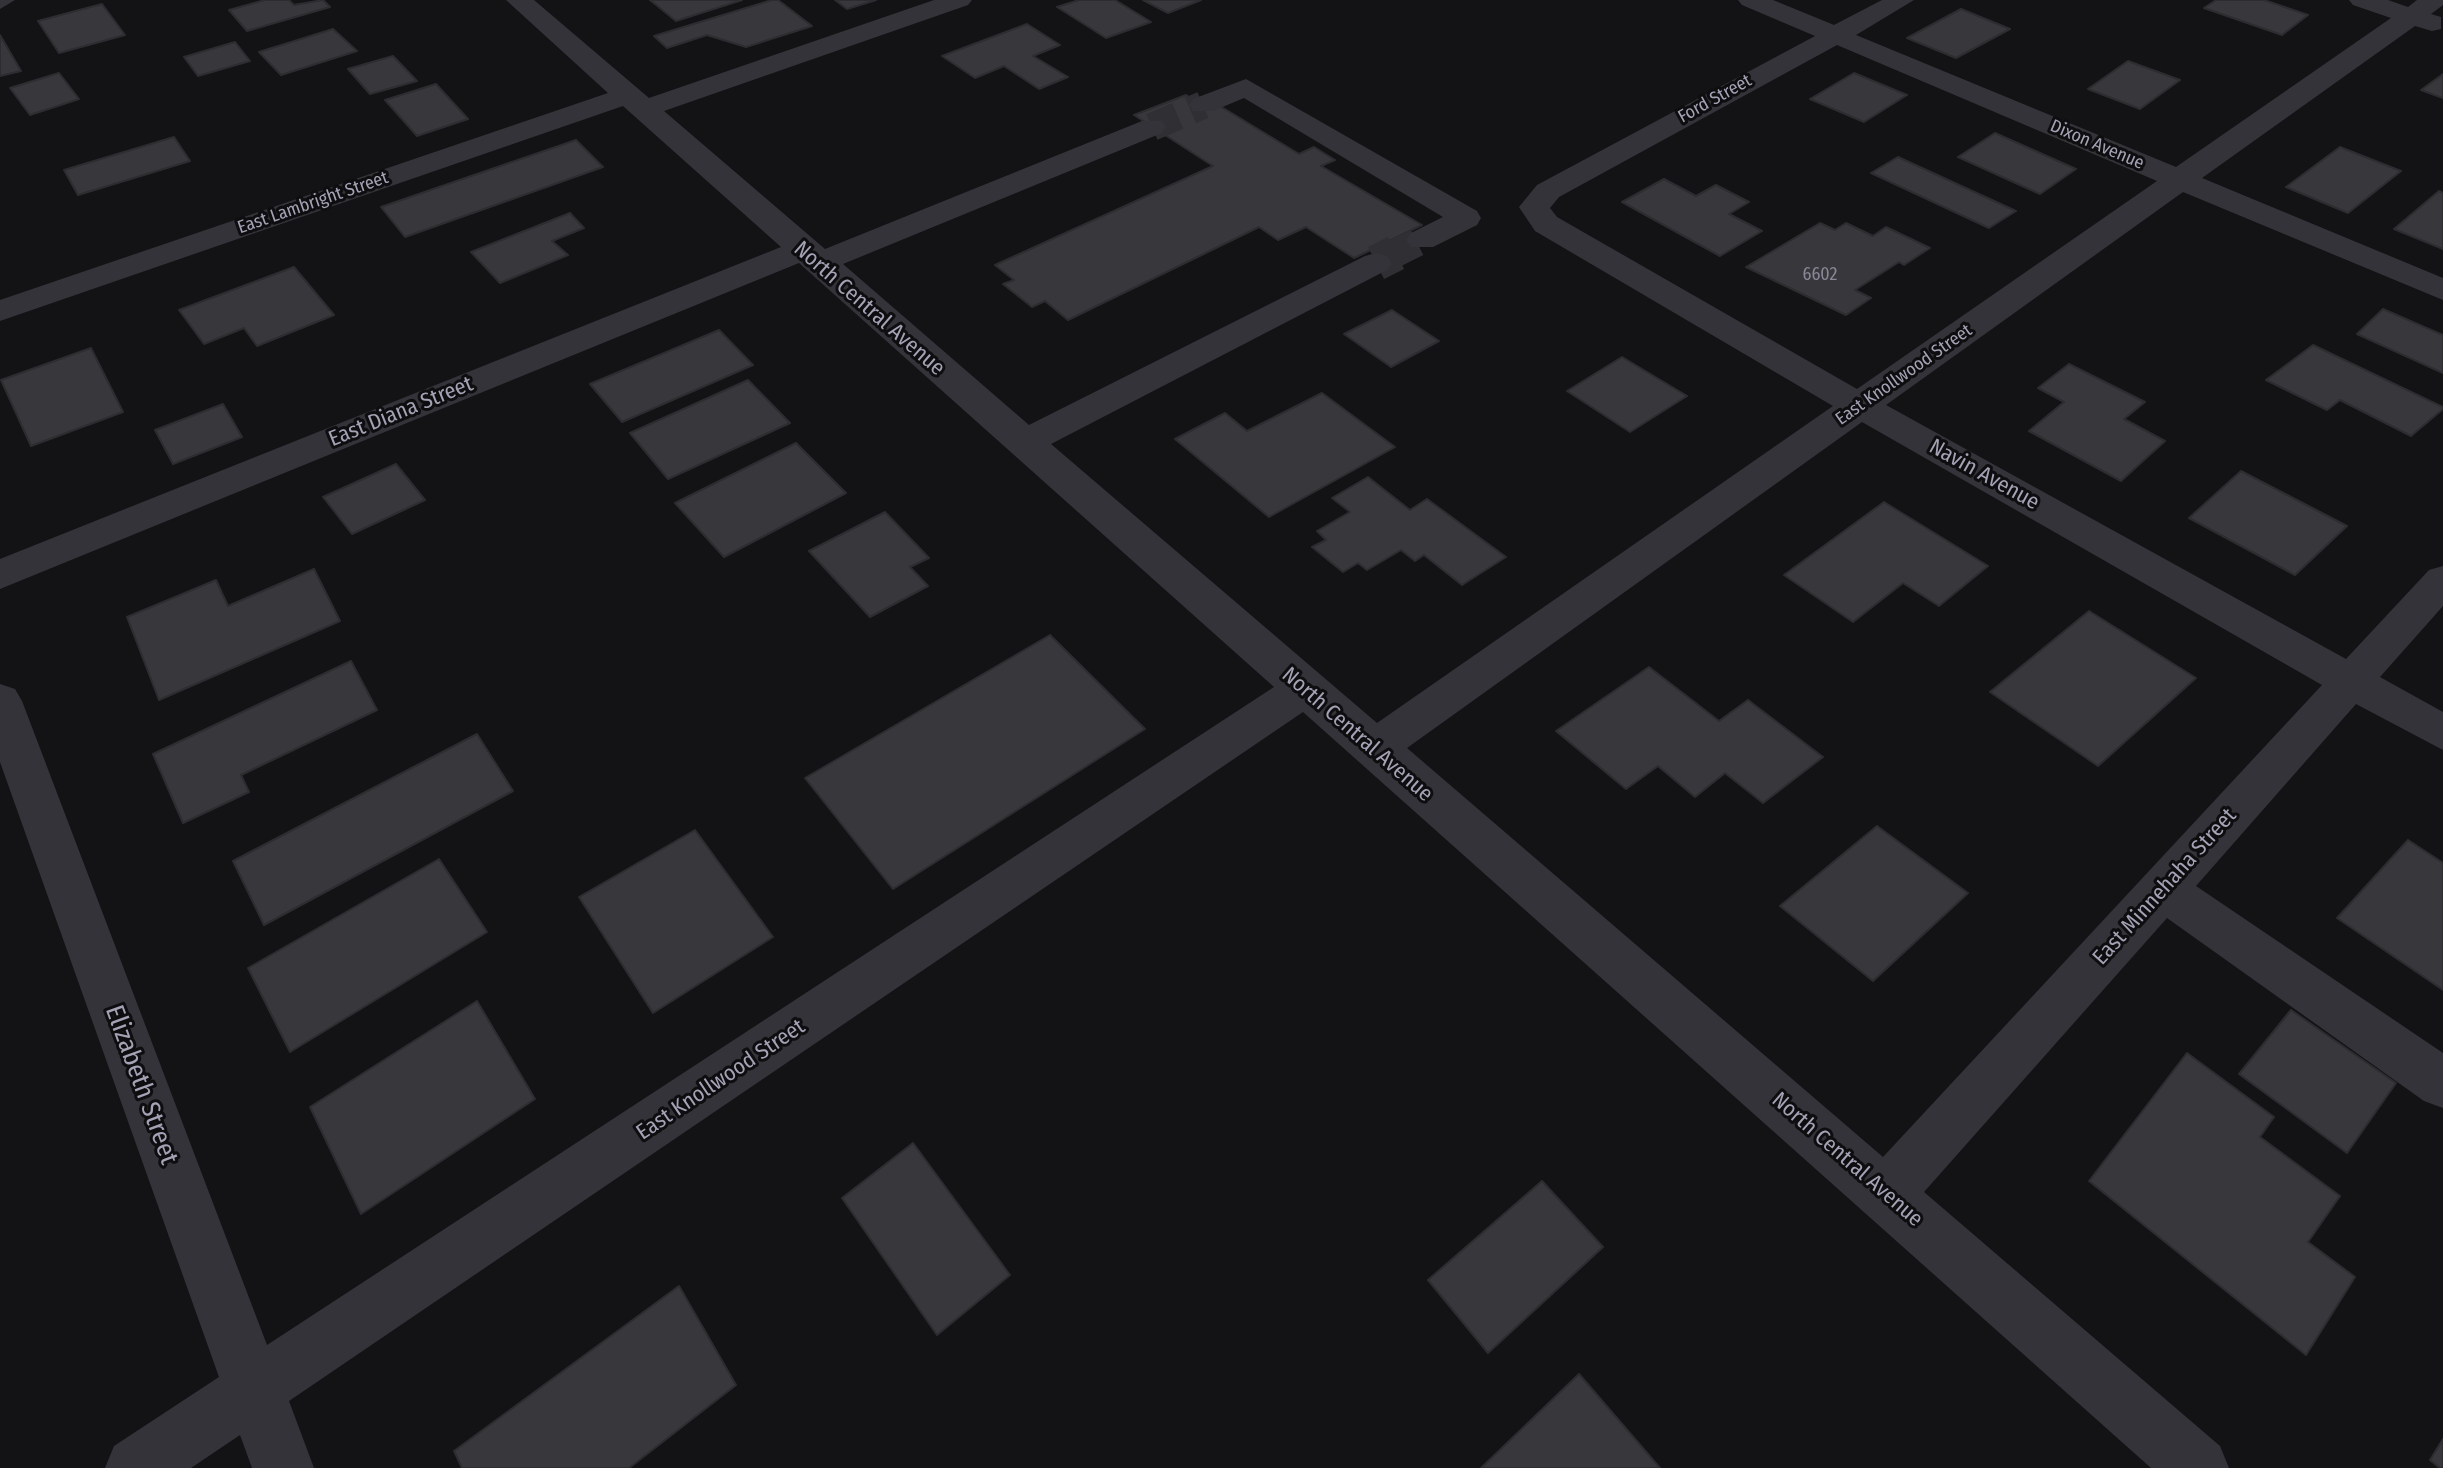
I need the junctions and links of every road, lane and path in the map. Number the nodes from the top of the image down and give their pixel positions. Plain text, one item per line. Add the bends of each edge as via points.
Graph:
1 (519, 0) edge
2 (959, 0) edge
3 (1751, 0) edge
4 (1901, 0) edge
5 (2362, 0) edge
6 (2429, 14) edge
7 (1832, 35) junction
8 (634, 103) junction
9 (1203, 105) tunnel mouth
10 (1152, 127) tunnel mouth
11 (2181, 181) junction
12 (1534, 207) joint
13 (1422, 240) tunnel mouth
14 (810, 257) junction
15 (1376, 263) tunnel mouth
16 (2443, 290) edge
17 (0, 311) edge
18 (1860, 406) junction
19 (1023, 443) junction
20 (0, 575) edge
21 (2443, 580) edge
22 (2351, 681) junction
23 (1304, 689) junction
24 (0, 701) edge
25 (2443, 733) edge
26 (1373, 749) junction
27 (2164, 890) junction
28 (2443, 1083) edge
29 (1886, 1194) junction
30 (254, 1392) junction
31 (136, 1468) edge
32 (283, 1468) edge
33 (2198, 1468) edge

1 - 8 street, North Central Avenue
2 - 8 street, East Lambright Street
3 - 7 street, Dixon Avenue
4 - 7 street, Ford Street
5 - 6 street
6 - 11 street, East Knollwood Street
7 - 11 street, Dixon Avenue
7 - 12 street, Ford Street via 1548,191
8 - 14 street, North Central Avenue
8 - 17 street, East Lambright Street
9 - 13 street via 1246,87 1466,218
10 - 14 street, East Diana Street
11 - 16 street, Dixon Avenue
11 - 18 street, East Knollwood Street
12 - 18 street, Navin Avenue via 1546,224
14 - 19 street, North Central Avenue
14 - 20 street, East Diana Street
15 - 19 street
18 - 22 street, Navin Avenue
18 - 26 street, East Knollwood Street
19 - 23 street, North Central Avenue
21 - 22 street, East Minnehaha Street
22 - 25 street, Navin Avenue
22 - 27 street, East Minnehaha Street
23 - 26 street, North Central Avenue
23 - 30 street, East Knollwood Street
24 - 30 street, Elizabeth Street
26 - 29 street, North Central Avenue
27 - 28 street
27 - 29 street, East Minnehaha Street
29 - 33 street, North Central Avenue
30 - 31 street, East Knollwood Street
30 - 32 street, Elizabeth Street

